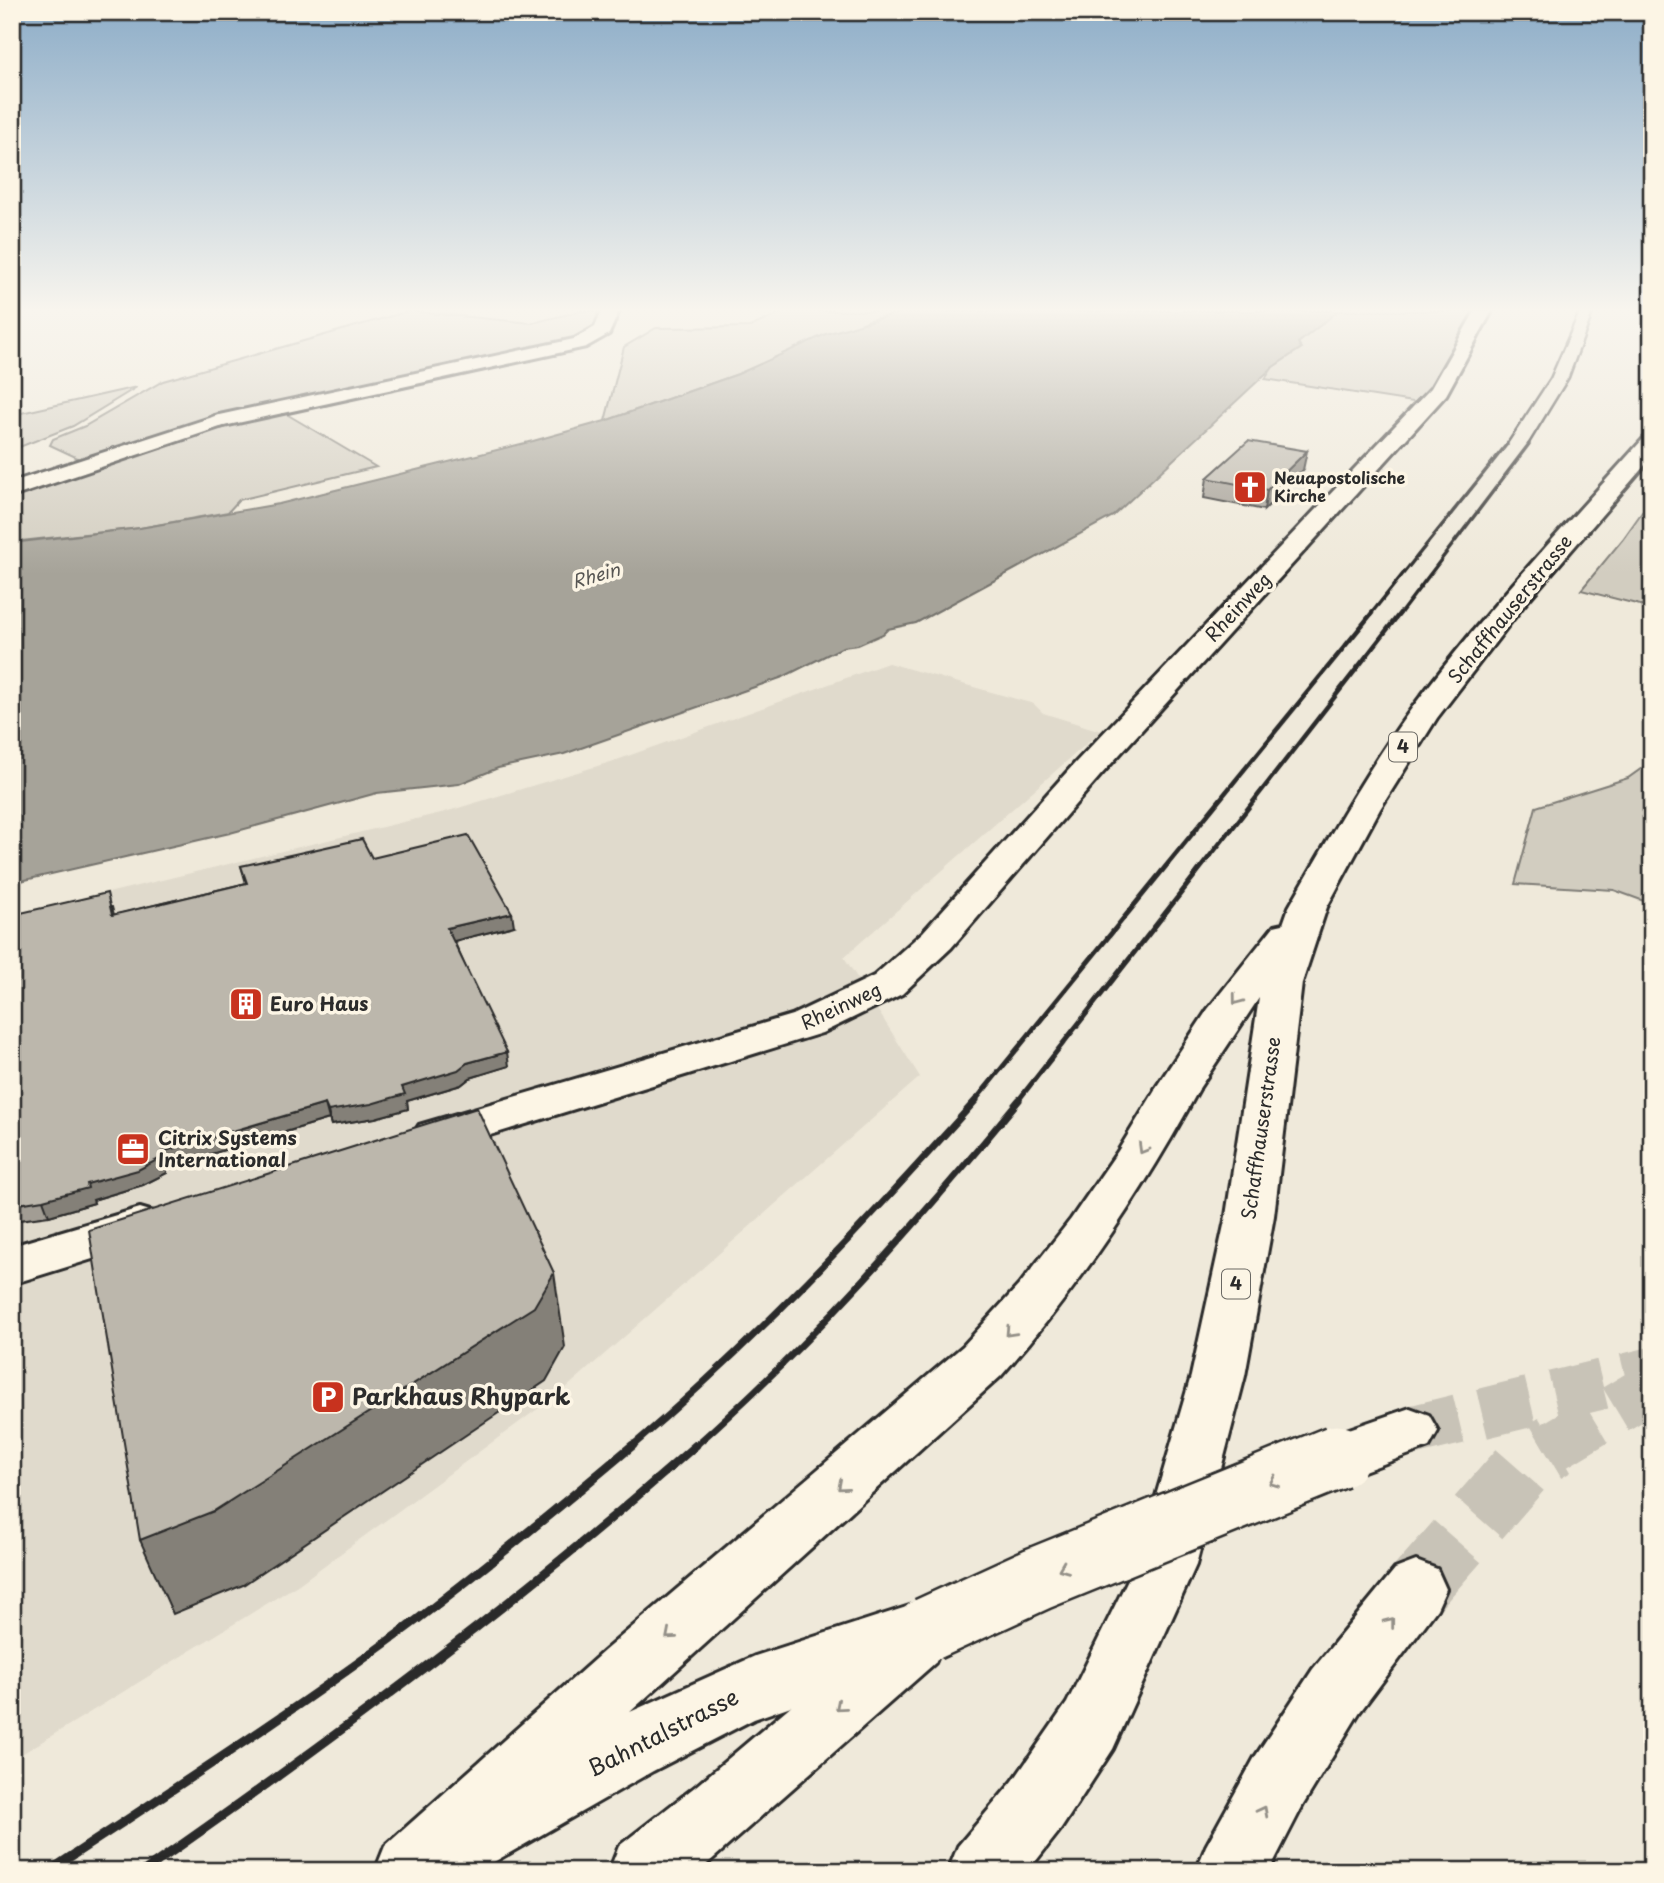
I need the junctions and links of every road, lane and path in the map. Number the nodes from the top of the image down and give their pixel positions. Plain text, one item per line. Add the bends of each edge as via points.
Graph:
1 (321, 399) edge
2 (1432, 399) edge
3 (1652, 443) edge
4 (12, 490) edge
5 (1308, 907) junction
6 (398, 1147) edge
7 (185, 1212) edge
8 (12, 1265) edge
9 (1410, 1431) tunnel mouth
10 (1416, 1589) tunnel mouth
11 (928, 1629) junction
12 (412, 1871) edge
13 (644, 1871) edge
14 (983, 1871) edge
15 (1231, 1871) edge

1 - 4 main road via 219,421
2 - 6 main road, Rheinweg via 1088,769 937,940 888,985 807,1024
3 - 5 main road, Schaffhauserstrasse / 4 via 1523,589 1424,714
5 -> 12 main road via 1223,1018 1125,1181 1030,1311 982,1361 626,1673
5 - 14 main road, Schaffhauserstrasse / 4 via 1282,983 1250,1216 1217,1376 1166,1565 1090,1726 1038,1805
7 - 8 main road
9 -> 11 main road, bridge via 1037,1579
15 -> 10 main road via 1279,1781 1336,1691
11 - 12 main road, Bahntalstrasse via 731,1696
11 -> 13 main road

